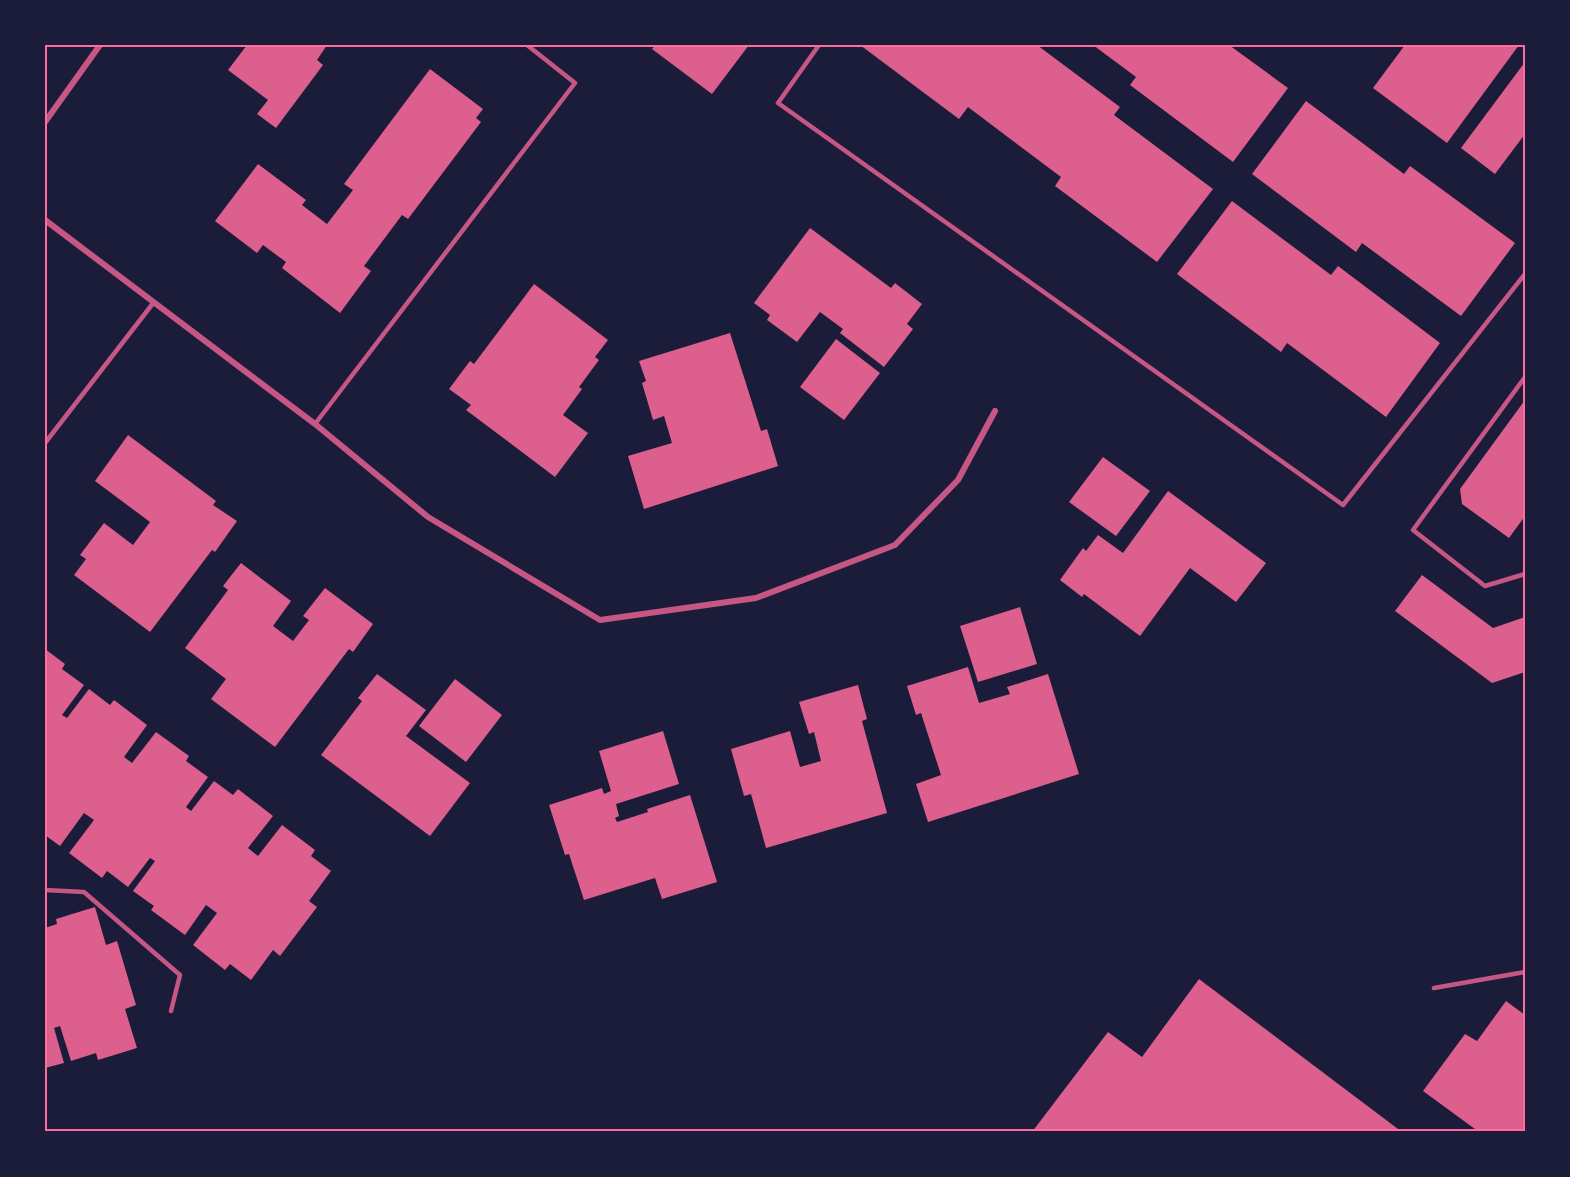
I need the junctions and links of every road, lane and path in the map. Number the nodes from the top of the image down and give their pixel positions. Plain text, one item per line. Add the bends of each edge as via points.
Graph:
1 (526, 45) edge
2 (819, 45) edge
3 (98, 46) edge
4 (45, 122) edge
5 (45, 220) edge
6 (1525, 274) edge
7 (154, 302) junction
8 (1525, 377) edge
9 (995, 411) dead end
10 (315, 424) junction
11 (45, 443) edge
12 (1525, 574) edge
13 (45, 890) edge
14 (1525, 972) edge
15 (1434, 988) dead end
16 (171, 1011) dead end

1 - 10 lane via 575,83
2 - 6 lane via 778,103 1343,505
3 - 4 street
5 - 7 street
7 - 10 street
7 - 11 lane
8 - 12 lane via 1413,530 1485,586
9 - 10 street via 957,480 895,545 756,598 600,620 428,517
13 - 16 lane via 84,892 180,975
14 - 15 lane

